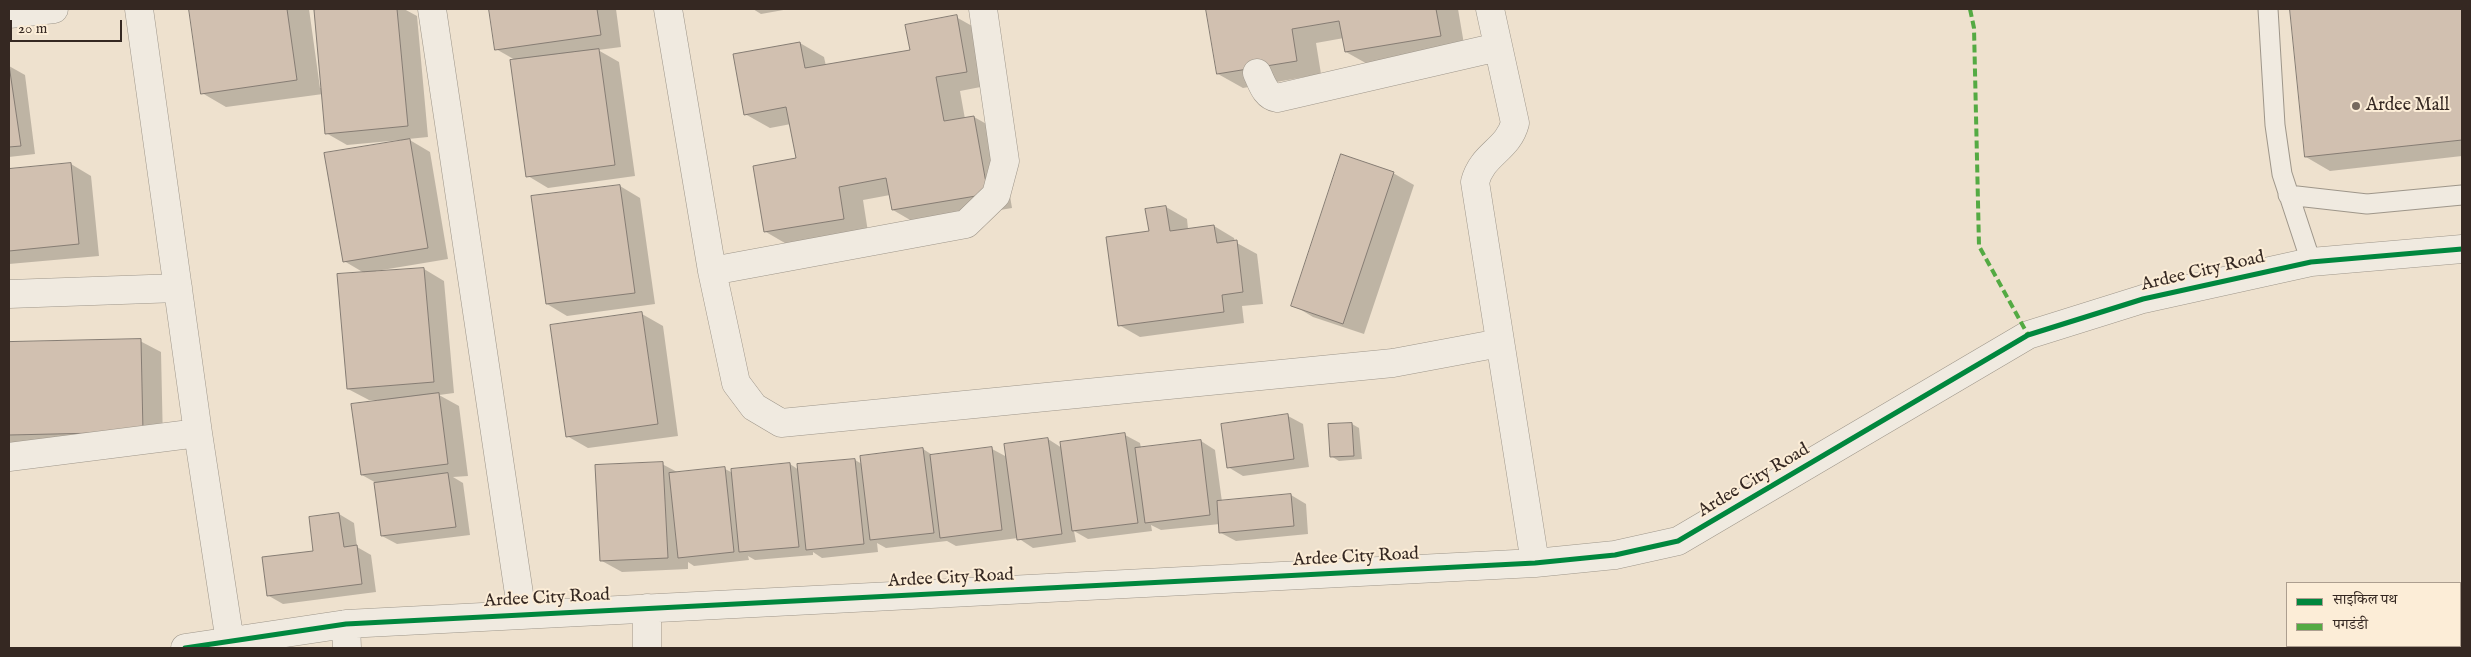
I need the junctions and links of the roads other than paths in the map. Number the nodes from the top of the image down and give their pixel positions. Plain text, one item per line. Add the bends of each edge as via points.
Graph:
1 (54, 9) edge
2 (139, 9) edge
3 (432, 9) edge
4 (668, 9) edge
5 (983, 9) edge
6 (1490, 9) edge
7 (2268, 9) edge
8 (9, 14) edge
9 (1498, 47) junction
10 (1257, 73) dead end
11 (2288, 195) junction
12 (2462, 195) edge
13 (2462, 249) edge
14 (2311, 262) junction
15 (712, 271) junction
16 (178, 288) junction
17 (9, 294) edge
18 (1500, 343) junction
19 (198, 433) junction
20 (9, 457) edge
21 (1535, 563) junction
22 (647, 608) junction
23 (522, 614) junction
24 (347, 636) edge
25 (230, 642) junction
26 (185, 648) edge
27 (647, 648) edge

1 - 8 street
2 - 16 street
3 - 23 street
4 - 15 street
5 - 15 street via 1005,161 996,195 966,224
6 - 9 street
7 - 11 lane via 2275,125
9 - 10 street via 1277,98 1267,92
9 - 18 street via 1515,123 1512,136 1479,168 1475,182
11 - 12 lane via 2367,204
11 - 14 lane
13 - 14 street, Ardee City Road
14 - 21 street, Ardee City Road via 2143,299 2028,336 1678,541 1615,555
15 - 18 street via 736,383 754,406 780,423 1393,363
16 - 17 street
16 - 19 street
18 - 21 street
19 - 20 street
19 - 25 street
21 - 22 street, Ardee City Road
22 - 23 street, Ardee City Road
22 - 27 street
23 - 24 street, Ardee City Road
24 - 25 street, Ardee City Road
25 - 26 street, Ardee City Road

